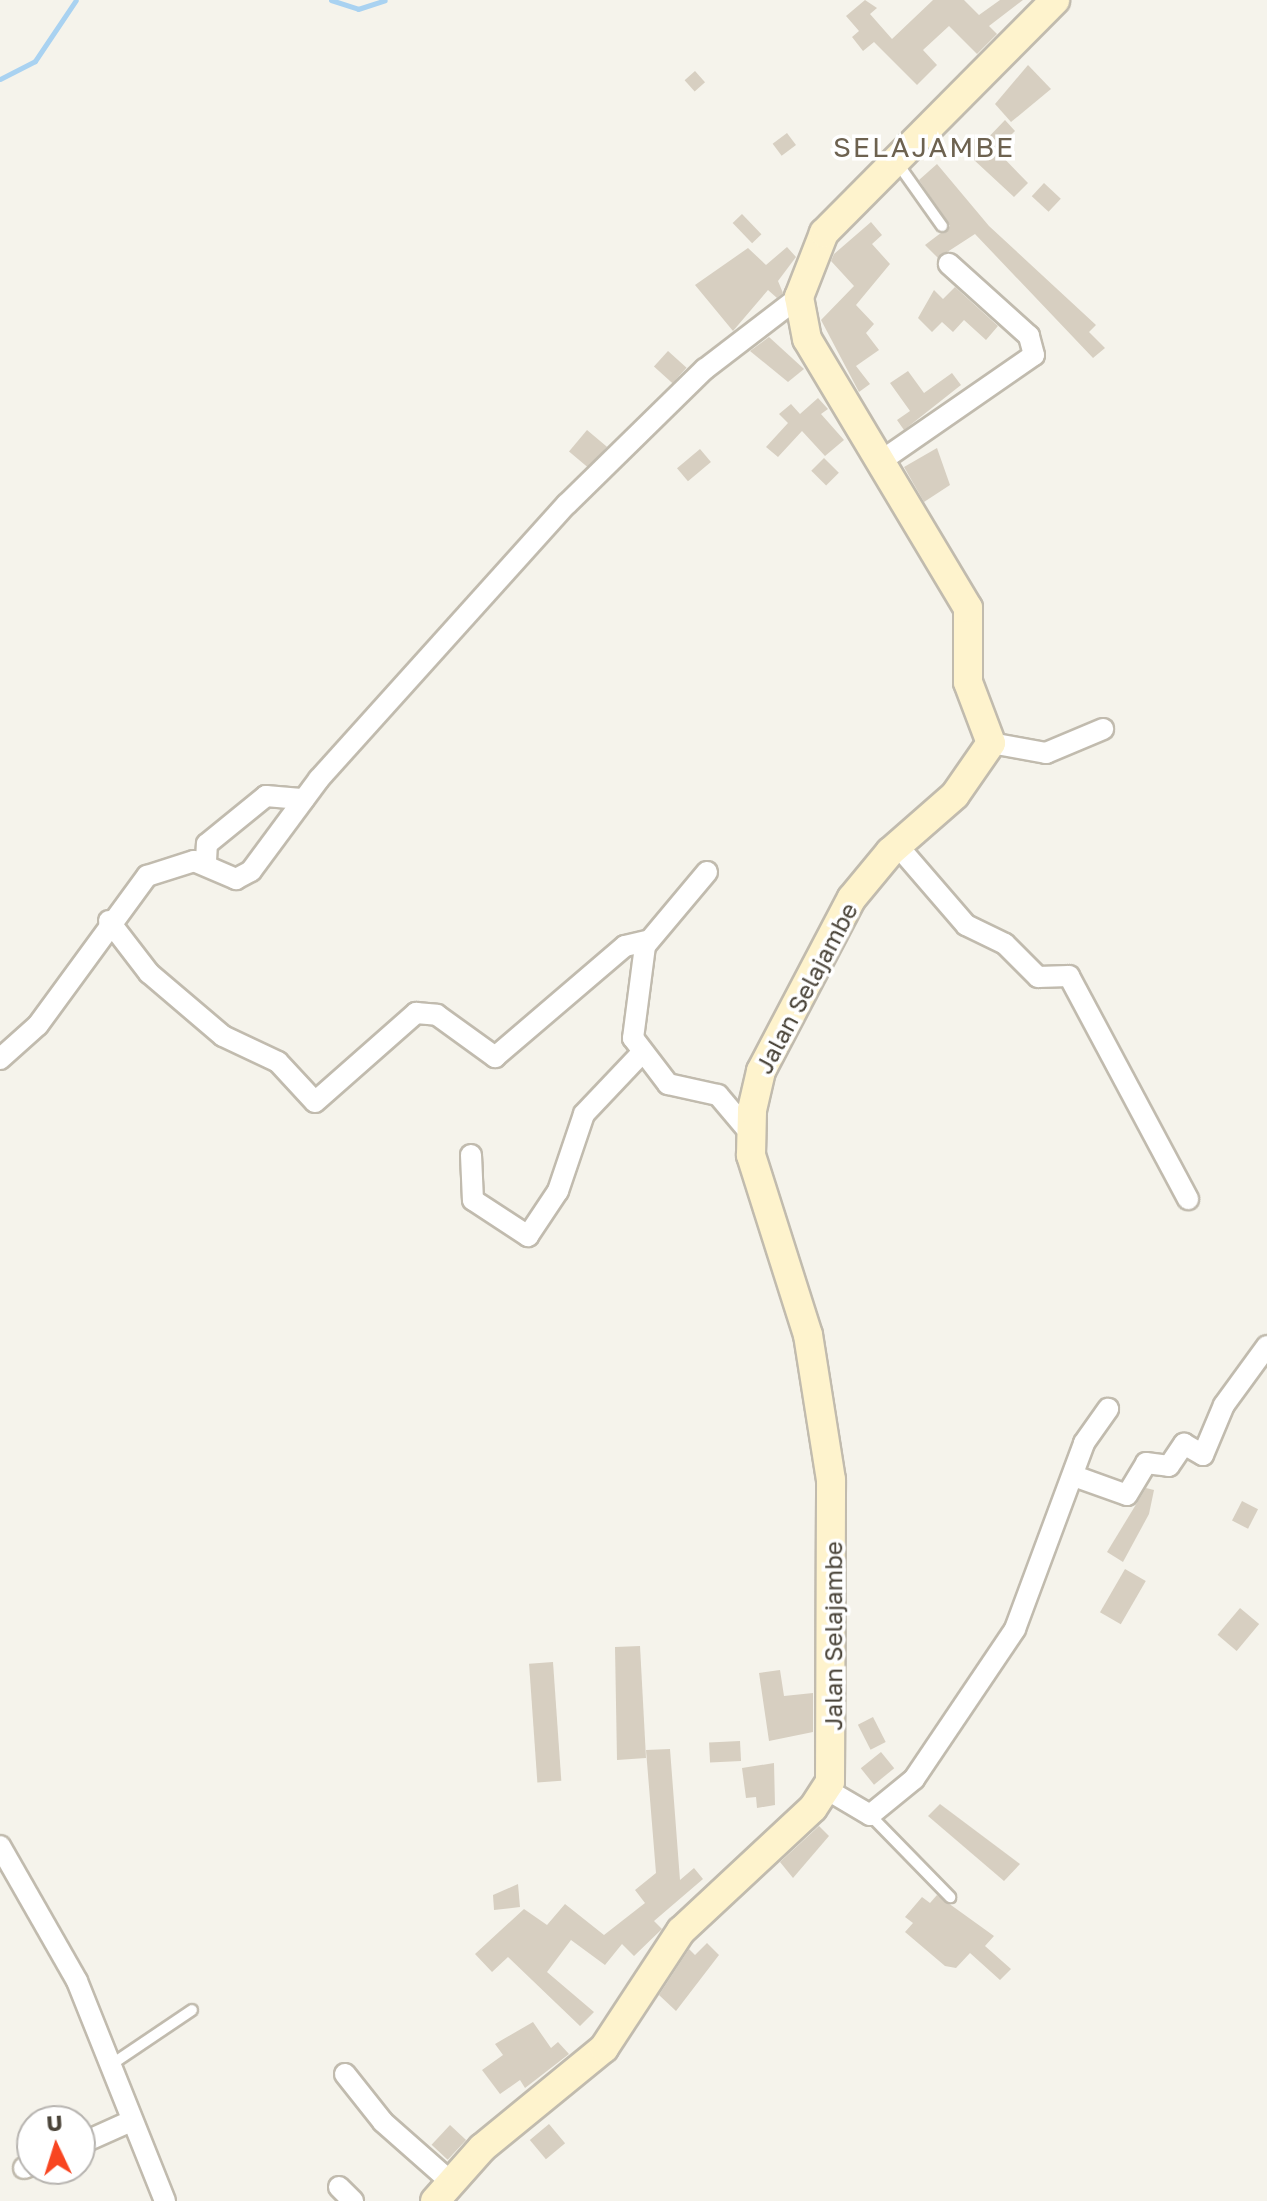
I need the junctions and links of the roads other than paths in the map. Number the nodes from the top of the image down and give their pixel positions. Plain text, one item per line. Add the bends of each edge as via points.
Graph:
1 (1055, 0) edge
2 (897, 162) junction
3 (942, 226) dead end
4 (949, 264) dead end
5 (799, 297) junction
6 (881, 461) junction
7 (1103, 729) dead end
8 (991, 743) junction
9 (304, 799) junction
10 (897, 845) junction
11 (206, 861) junction
12 (707, 872) dead end
13 (109, 921) junction
14 (647, 941) junction
15 (640, 1055) junction
16 (0, 1059) edge
17 (751, 1134) junction
18 (471, 1155) dead end
19 (1188, 1199) dead end
20 (1267, 1346) edge
21 (1108, 1409) dead end
22 (1074, 1476) junction
23 (826, 1789) junction
24 (870, 1815) junction
25 (0, 1846) edge
26 (950, 1897) dead end
27 (192, 2010) dead end
28 (107, 2067) junction
29 (345, 2074) dead end
30 (129, 2122) junction
31 (96, 2137) edge
32 (443, 2191) edge
33 (165, 2201) edge

1 - 2 street
2 - 3 lane
2 - 5 street via 824,233
4 - 6 street via 1029,336 1034,355
5 - 6 street via 807,339
5 - 9 street via 705,369 597,473
6 - 8 street via 970,615 968,682
7 - 8 street via 1046,753
8 - 10 street, Jalan Selajambe via 955,795
9 - 11 street via 266,796 207,844
9 - 11 street via 242,878
10 - 17 street, Jalan Selajambe via 852,898 767,1057
10 - 19 street via 966,925 1005,944 1038,977 1069,976
11 - 13 street via 147,876
12 - 14 street
13 - 14 street via 154,978 223,1036 278,1062 315,1102 416,1013 437,1015 495,1057 625,946
13 - 16 street via 38,1025
14 - 15 street via 633,1022
15 - 17 street via 676,1090 718,1095
15 - 18 street via 584,1114 558,1191 528,1236 473,1200
17 - 23 street, Jalan Selajambe via 757,1177 812,1350 831,1480 832,1754
20 - 22 street via 1224,1405 1203,1455 1184,1444 1169,1466 1146,1463 1127,1495
21 - 22 street via 1084,1443
22 - 24 street via 1027,1604 994,1666 914,1779
23 - 24 street
23 - 32 street via 681,1931 604,2048
24 - 26 lane
25 - 28 street via 77,1981
27 - 28 lane
28 - 30 street
29 - 32 street
30 - 31 street
30 - 33 street

